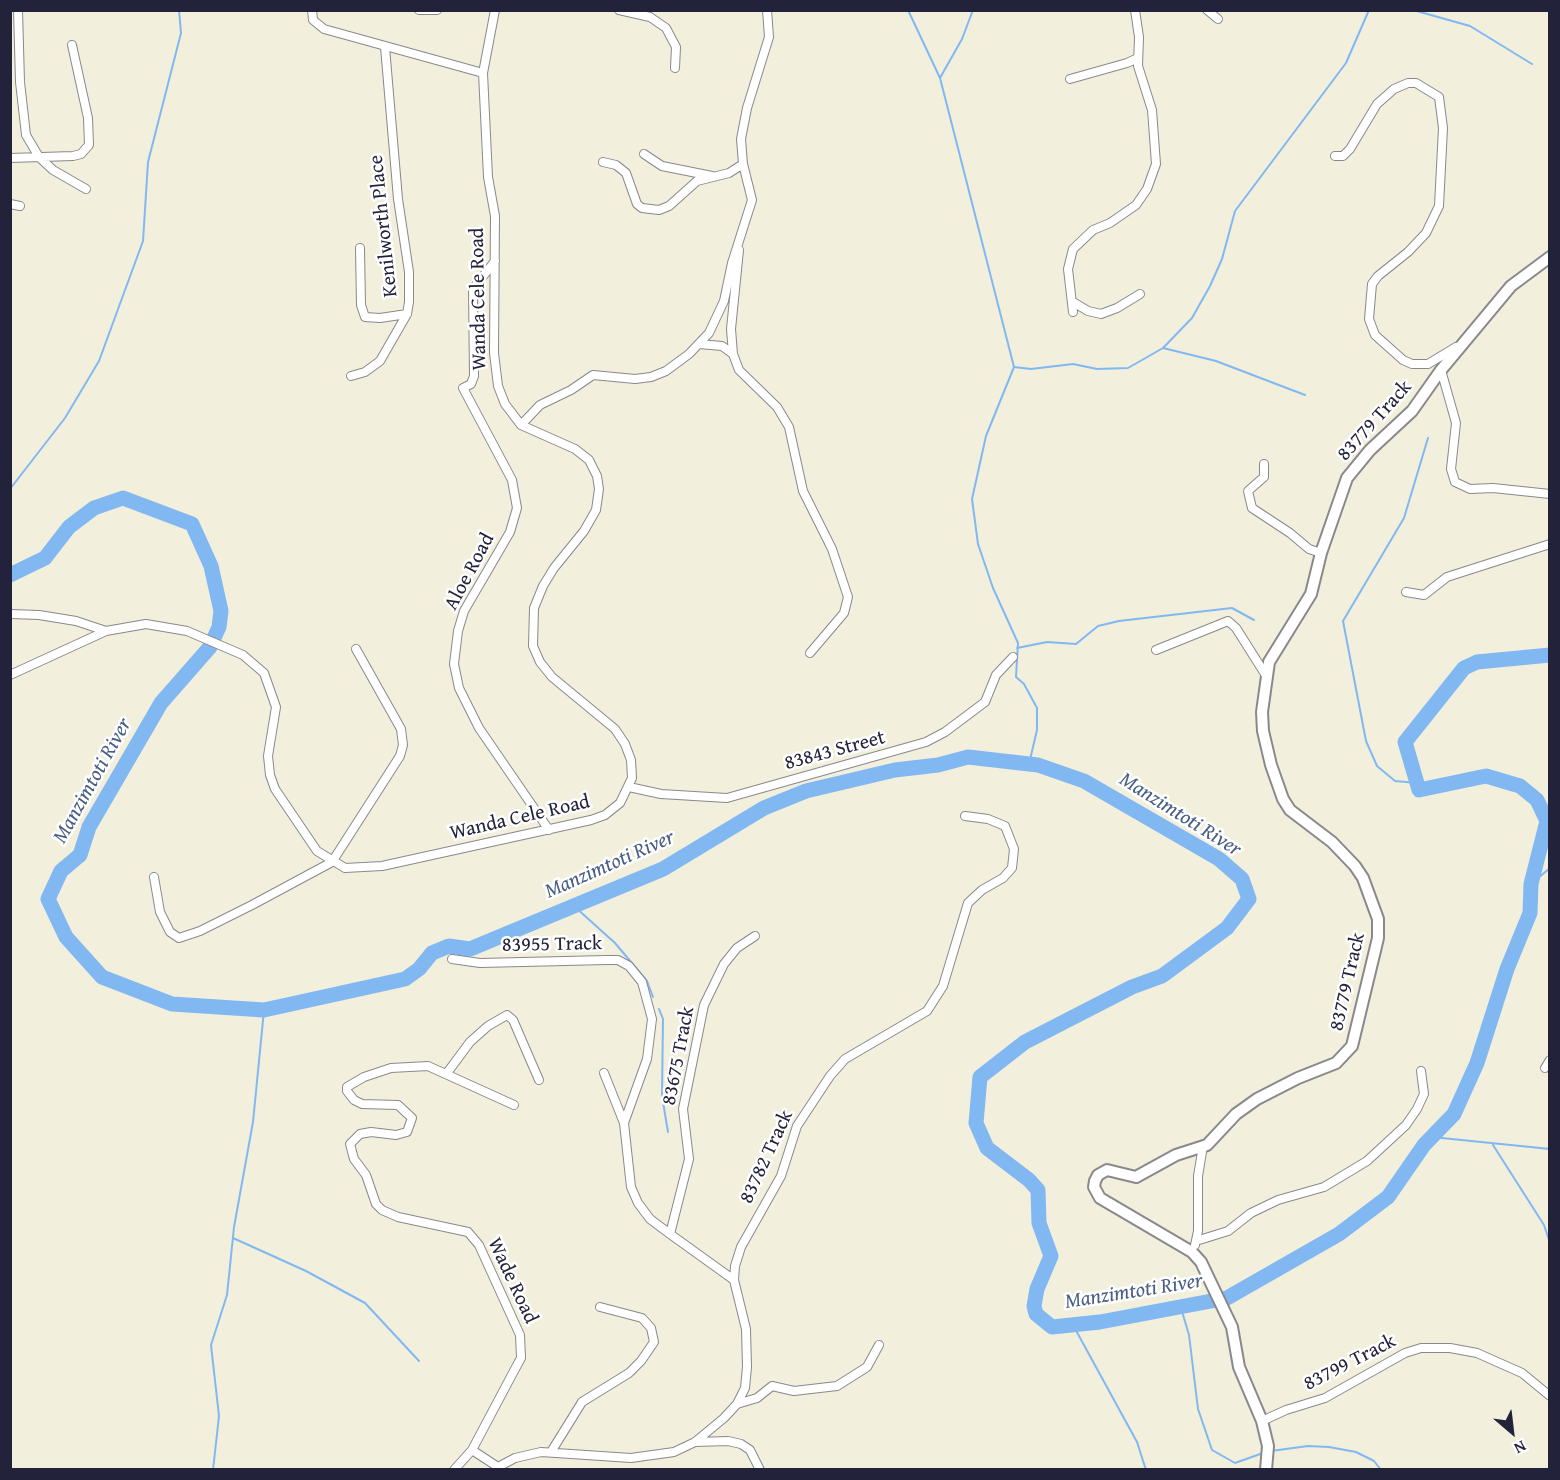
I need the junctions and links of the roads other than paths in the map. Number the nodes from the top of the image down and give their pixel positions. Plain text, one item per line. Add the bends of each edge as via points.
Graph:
1 (18, 10) edge
2 (312, 10) edge
3 (419, 10) edge
4 (437, 10) edge
5 (495, 10) edge
6 (619, 10) edge
7 (767, 10) edge
8 (1135, 10) edge
9 (1207, 10) edge
10 (1218, 19) dead end
11 (72, 45) dead end
12 (385, 47) junction
13 (1138, 58) junction
14 (675, 68) dead end
15 (483, 73) junction
16 (1070, 79) dead end
17 (644, 154) dead end
18 (39, 156) junction
19 (1335, 156) dead end
20 (10, 158) edge
21 (603, 162) dead end
22 (743, 164) junction
23 (717, 176) junction
24 (86, 189) dead end
25 (10, 204) edge
26 (20, 206) dead end
27 (740, 243) junction
28 (360, 248) dead end
29 (1550, 257) edge
30 (495, 261) junction
31 (1140, 294) dead end
32 (1073, 302) junction
33 (1073, 312) dead end
34 (407, 314) junction
35 (1473, 332) junction
36 (699, 344) junction
37 (733, 354) junction
38 (1441, 370) junction
39 (351, 376) dead end
40 (521, 425) junction
41 (1264, 464) dead end
42 (1550, 494) edge
43 (1550, 544) edge
44 (1320, 553) junction
45 (1406, 592) dead end
46 (10, 614) edge
47 (106, 631) junction
48 (356, 649) dead end
49 (1156, 650) dead end
50 (810, 652) dead end
51 (1013, 657) dead end
52 (10, 675) edge
53 (1267, 677) junction
54 (629, 787) junction
55 (965, 816) dead end
56 (549, 830) junction
57 (332, 862) junction
58 (154, 877) dead end
59 (755, 936) dead end
60 (452, 959) dead end
61 (1550, 1060) edge
62 (1545, 1068) dead end
63 (1421, 1071) dead end
64 (447, 1073) junction
65 (604, 1073) dead end
66 (538, 1080) dead end
67 (514, 1106) dead end
68 (624, 1123) junction
69 (1203, 1146) junction
70 (670, 1234) junction
71 (1194, 1246) junction
72 (734, 1280) junction
73 (600, 1307) dead end
74 (879, 1346) dead end
75 (1550, 1396) edge
76 (737, 1404) junction
77 (1262, 1421) junction
78 (695, 1442) junction
79 (472, 1450) junction
80 (551, 1452) junction
81 (1268, 1464) edge
82 (497, 1468) edge
83 (454, 1470) edge
84 (760, 1470) edge

1 - 18 street via 22,119 26,135
2 - 12 street via 314,20 324,29
3 - 4 street
5 - 15 street, Wanda Cele Road
6 - 14 street via 650,17 666,28 676,47
7 - 22 street via 769,37 743,126
8 - 13 street
9 - 10 street
11 - 18 street via 88,118 89,145 73,156
12 - 15 street
12 - 34 street, Kenilworth Place via 398,199 409,272
13 - 16 street
13 - 32 street via 1139,75 1152,110 1156,164 1136,205 1093,230 1073,249 1068,269
15 - 30 street, Wanda Cele Road
17 - 23 street via 662,166
18 - 20 street
18 - 24 street via 66,180
19 - 35 street via 1343,156 1350,149 1377,105 1394,89 1416,83 1439,97 1443,128 1439,206 1426,233 1372,284 1370,325 1403,360 1419,365 1441,357
21 - 23 street via 626,173 635,200 649,209 665,208 697,181
22 - 23 street
22 - 27 street via 752,200
25 - 26 street
27 - 36 street via 717,318
27 - 37 street via 731,329
28 - 34 street via 361,305 365,317
29 - 35 street, 83779 Track via 1511,286
30 - 40 street, Wanda Cele Road via 497,379 505,404
30 - 56 street, Aloe Road via 472,289 474,376 471,384 463,388 512,480 517,508 510,532 464,611 454,664 459,688 479,728
31 - 32 street via 1101,314
32 - 33 street
34 - 39 street, Kenilworth Place via 380,361
35 - 38 street, 83779 Track
36 - 37 street via 722,346
36 - 40 street via 677,363 651,377 588,377 540,405
37 - 50 street via 739,370 777,407 789,427 803,491 832,549 848,597 844,613
38 - 42 street via 1456,423 1451,469 1455,482 1470,489
38 - 44 street, 83779 Track via 1412,411 1347,478
40 - 54 street via 574,449 588,460 597,476 596,510 554,568 534,608 533,646 552,677 615,729 631,760
41 - 44 street via 1264,477 1248,491 1252,508
43 - 45 street via 1447,577 1425,595
44 - 53 street, 83779 Track via 1311,594 1275,650
46 - 47 street via 76,621
47 - 52 street
47 - 57 street via 146,624 187,631 232,649 264,673 276,707 268,763 275,789 311,843
48 - 57 street via 401,729 403,745 400,756
49 - 53 street via 1228,621
51 - 54 street, 83843 Street via 996,675 985,702 926,742 727,798 661,794
53 - 69 street, 83779 Track via 1263,731 1283,799 1290,810 1332,842 1355,866 1376,910 1378,938 1357,1032 1346,1054 1336,1064 1257,1099
54 - 56 street, Wanda Cele Road via 620,803 605,814
55 - 72 street, 83782 Track via 1005,826 1014,849 1012,868 968,903 943,986 927,1011 845,1059 801,1120 781,1176 741,1247
56 - 57 street, Wanda Cele Road via 382,866 345,868
57 - 58 street via 231,916 179,938 170,932 160,912
59 - 70 street, 83675 Track via 737,948 724,964 704,1005 683,1109 689,1159
60 - 68 street, 83955 Track via 480,963 618,960 629,966 642,982 652,1019 647,1059
61 - 62 street
63 - 71 street via 1424,1094 1417,1109 1406,1125 1367,1161 1324,1187 1278,1200 1251,1213 1228,1231
64 - 66 street via 470,1042 507,1015 513,1020
64 - 67 street, Wade Road
64 - 79 street, Wade Road via 428,1066 405,1065 364,1077 347,1087 350,1097 362,1104 398,1105 412,1118 407,1132 396,1136 360,1134 352,1139 350,1149 382,1210 468,1232 475,1239 520,1335 521,1358
65 - 68 street
68 - 70 street via 633,1194 650,1219
69 - 71 street
69 - 71 street, 83779 Track via 1176,1155 1136,1177 1107,1170 1098,1175 1094,1187 1100,1198
70 - 72 street
71 - 77 street, 83779 Track via 1232,1327 1239,1367
72 - 76 street, 83782 Track via 746,1329 747,1378
73 - 80 street via 642,1318 651,1328 654,1342 629,1373 582,1402
74 - 76 street via 867,1367 837,1386 794,1391 771,1386 757,1398
75 - 77 street, 83799 Track via 1522,1373 1486,1356 1450,1348 1421,1348 1405,1353 1332,1395
76 - 78 street, 83782 Track
77 - 81 street, 83779 Track
78 - 80 street, 83782 Track via 674,1452 645,1457
78 - 84 street via 741,1444 750,1450
79 - 82 street
79 - 83 street, Wade Road
80 - 82 street, 83782 Track via 515,1458

